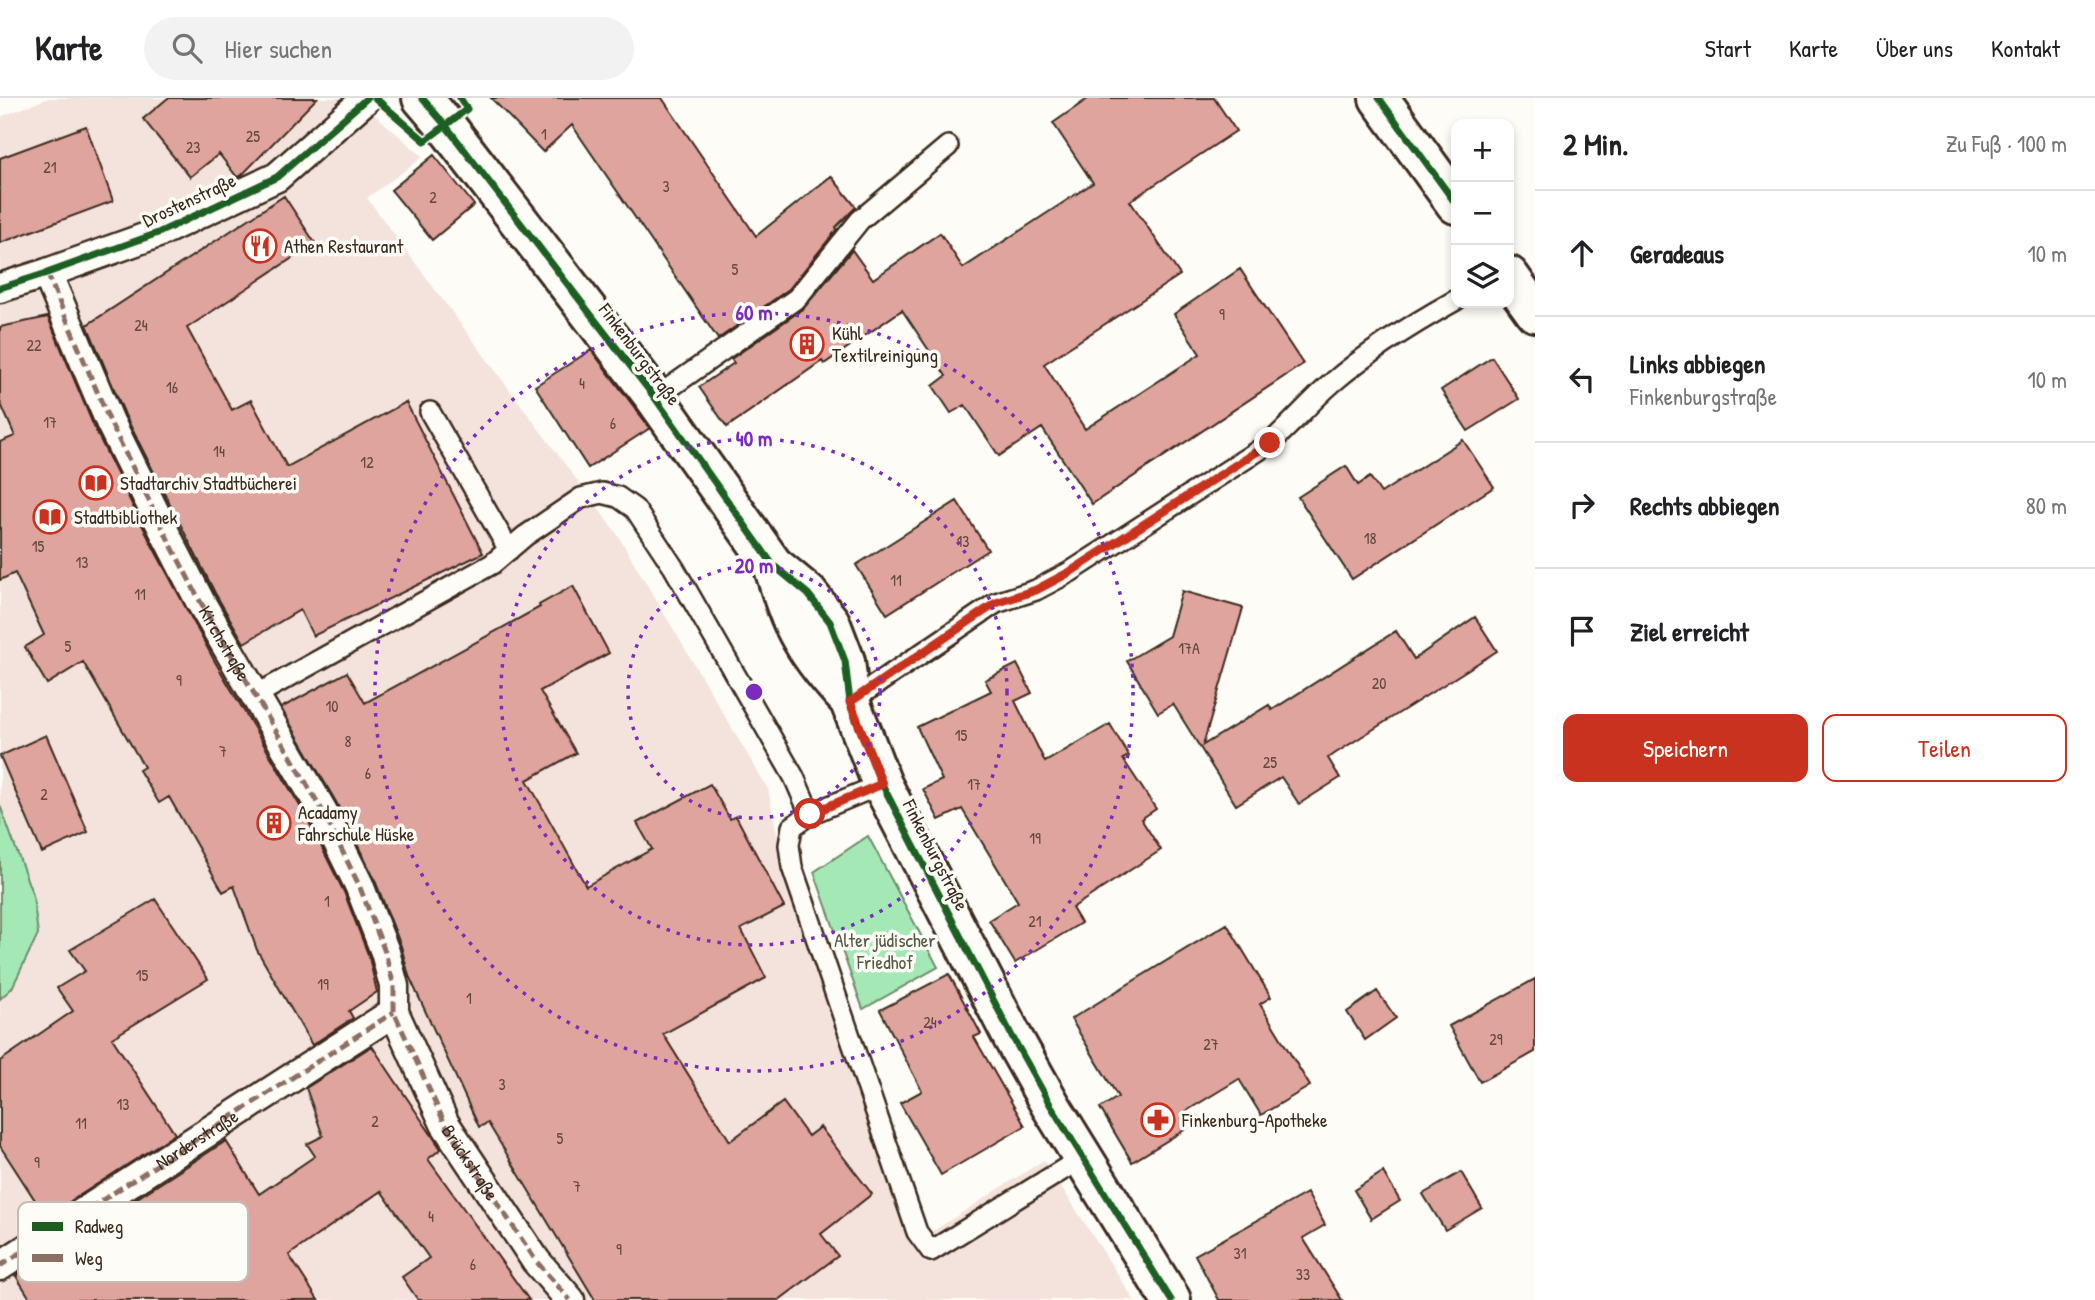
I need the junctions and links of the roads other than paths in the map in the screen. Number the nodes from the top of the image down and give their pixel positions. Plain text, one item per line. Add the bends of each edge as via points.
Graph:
1 (367, 98) edge
2 (422, 98) edge
3 (1379, 98) edge
4 (948, 146) dead end
5 (1451, 197) edge
6 (47, 273) junction
7 (1514, 283) edge
8 (0, 288) edge
9 (1451, 303) edge
10 (1535, 312) edge
11 (655, 398) junction
12 (430, 412) dead end
13 (509, 550) junction
14 (256, 695) junction
15 (850, 702) junction
16 (882, 784) junction
17 (810, 814) junction
18 (394, 1012) junction
19 (1083, 1158) junction
20 (99, 1202) edge
21 (18, 1254) edge
22 (0, 1266) edge
23 (570, 1300) edge
24 (1171, 1300) edge

1 - 6 street, Drostenstraße via 277,177 158,233
2 - 11 street, Finkenburgstraße
3 - 5 street
4 - 11 lane via 860,220 797,298
6 - 8 street, Drostenstraße
6 - 14 street, Kirchstraße via 110,422 200,601
7 - 10 street
9 - 15 lane via 1367,355 1270,443 1070,572 996,603
11 - 15 street, Finkenburgstraße via 773,565 808,594 830,622 845,662
12 - 13 lane
13 - 14 lane via 492,564
13 - 17 lane via 581,498 602,493 635,509 794,777
14 - 18 street, Kirchstraße via 323,810 359,885 385,952 394,986
15 - 16 street, Finkenburgstraße
16 - 17 lane
16 - 19 street, Finkenburgstraße via 1013,1038
17 - 19 lane via 792,827 792,867 917,1232 931,1251
18 - 20 street, Norderstraße
18 - 23 street, Brückstraße via 445,1124 536,1261
19 - 24 street, Finkenburgstraße
21 - 22 street, Norderstraße

